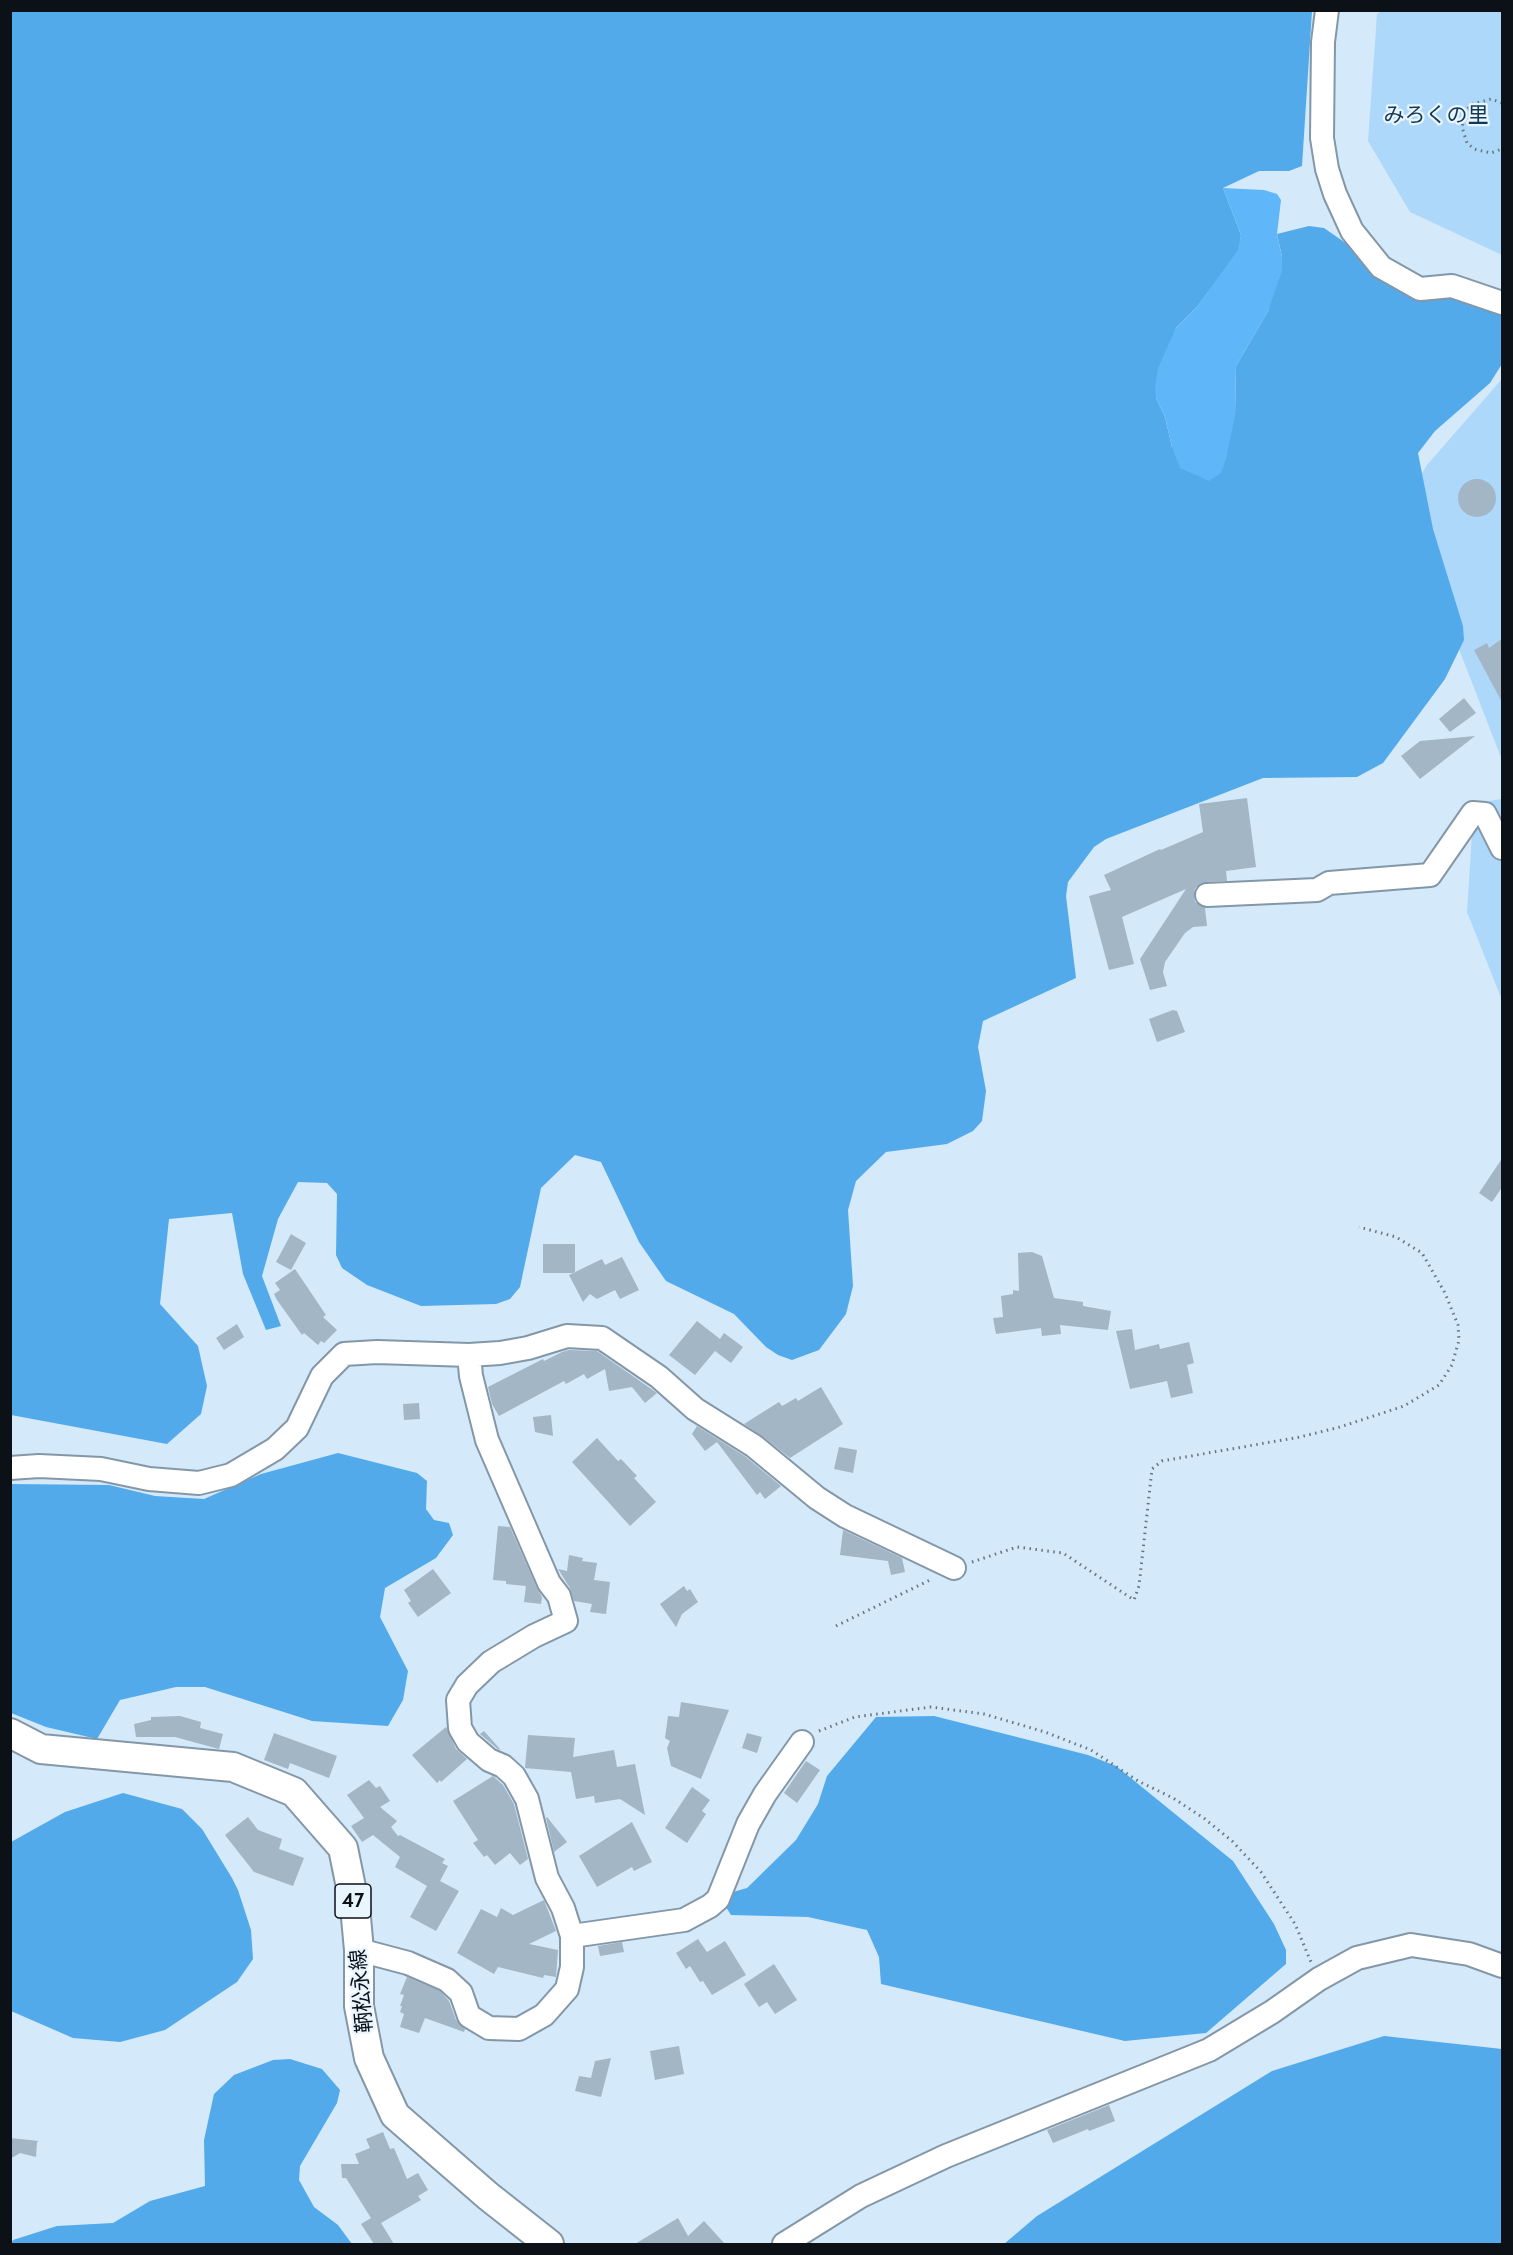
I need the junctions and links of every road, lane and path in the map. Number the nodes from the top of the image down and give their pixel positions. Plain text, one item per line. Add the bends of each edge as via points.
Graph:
1 (1327, 10) edge
2 (1503, 103) edge
3 (1503, 149) edge
4 (1503, 303) edge
5 (1503, 848) edge
6 (1207, 895) dead end
7 (1359, 1227) dead end
8 (469, 1355) junction
9 (10, 1468) edge
10 (954, 1568) junction
11 (836, 1626) dead end
12 (10, 1733) edge
13 (802, 1742) joint
14 (572, 1936) junction
15 (359, 1950) junction
16 (1503, 1966) edge
17 (1319, 1979) junction
18 (549, 2244) edge
19 (784, 2244) edge

1 - 4 street via 1322,138 1335,194 1352,231 1381,267 1420,289 1452,286
2 - 3 path via 1491,99 1473,104 1466,110 1461,127 1474,149 1491,153
5 - 6 street via 1485,814 1473,813 1430,875 1329,884 1317,890
7 - 10 path via 1396,1237 1422,1253 1445,1293 1458,1325 1459,1340 1452,1365 1439,1385 1404,1406 1340,1427 1162,1461 1152,1468 1139,1586 1134,1600 1063,1553 1017,1547
8 - 9 street via 344,1354 322,1376 297,1428 275,1449 231,1475 199,1483 101,1470
8 - 10 street via 528,1348 567,1336 602,1338 695,1409 754,1446 817,1498 845,1516
8 - 14 street via 487,1440 549,1583 559,1596 566,1621 491,1662 467,1685 458,1700 460,1728 468,1742 514,1776 527,1799 547,1878
10 - 11 path
12 - 15 main road, 鞆松永線 / 47 via 41,1749 232,1767 294,1792 343,1848
13 - 14 street via 748,1824 718,1899 710,1906 684,1920
13 - 17 path via 825,1727 855,1717 930,1707 984,1714 1091,1750 1173,1798 1232,1841 1261,1872 1295,1924
14 - 15 street via 567,1989 543,2015 519,2029 489,2028 469,2016 462,1993 447,1980 408,1963
15 - 18 main road, 鞆松永線 / 47 via 358,2006 369,2058 395,2115
16 - 17 street via 1469,1954 1411,1945 1357,1958
17 - 19 street via 1209,2050 946,2156 861,2196

